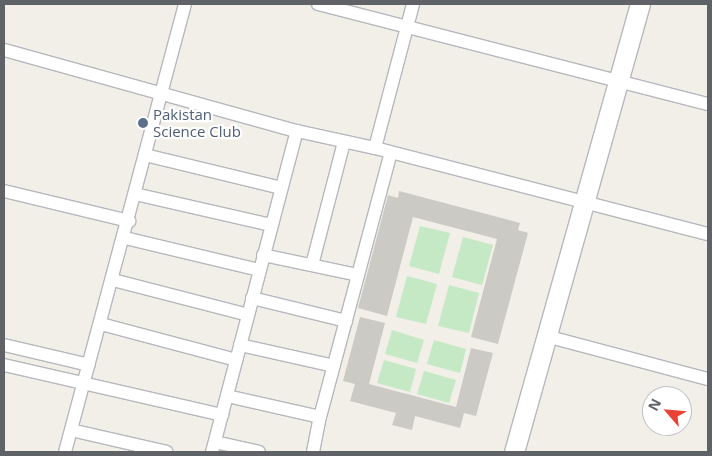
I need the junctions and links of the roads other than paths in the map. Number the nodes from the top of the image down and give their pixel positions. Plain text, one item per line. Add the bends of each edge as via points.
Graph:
1 (185, 4) edge
2 (318, 4) edge
3 (413, 4) edge
4 (640, 4) edge
5 (407, 28) junction
6 (4, 50) edge
7 (619, 82) junction
8 (161, 95) junction
9 (708, 104) edge
10 (297, 131) junction
11 (344, 142) junction
12 (376, 148) junction
13 (391, 152) junction
14 (145, 156) junction
15 (281, 188) junction
16 (4, 191) edge
17 (135, 194) junction
18 (586, 205) junction
19 (129, 220) junction
20 (271, 226) junction
21 (708, 234) edge
22 (125, 238) junction
23 (263, 254) junction
24 (312, 265) junction
25 (260, 270) junction
26 (358, 275) junction
27 (113, 280) junction
28 (252, 298) junction
29 (248, 315) junction
30 (346, 321) junction
31 (101, 324) junction
32 (546, 336) junction
33 (4, 345) edge
34 (240, 346) junction
35 (236, 360) junction
36 (4, 365) edge
37 (89, 365) junction
38 (334, 366) junction
39 (708, 379) edge
40 (84, 385) junction
41 (227, 396) junction
42 (222, 415) junction
43 (320, 417) junction
44 (71, 430) junction
45 (213, 447) edge
46 (65, 452) edge
47 (167, 452) edge
48 (259, 452) edge
49 (313, 452) edge
50 (514, 452) edge

1 - 8 street
2 - 5 street
3 - 5 street
4 - 7 street
5 - 7 street
5 - 12 street
6 - 8 street
7 - 9 street
7 - 18 street
8 - 10 street
8 - 14 street
10 - 11 street
10 - 15 street
11 - 12 street
11 - 24 street
12 - 13 street
13 - 18 street
13 - 26 street
14 - 15 street
14 - 17 street
15 - 20 street
16 - 19 street
17 - 19 street
17 - 20 street
18 - 21 street
18 - 32 street
19 - 22 street
20 - 23 street
22 - 25 street
22 - 27 street
23 - 24 street
23 - 25 street
24 - 26 street
25 - 28 street
26 - 30 street
27 - 29 street
27 - 31 street
28 - 29 street
28 - 30 street
29 - 34 street
30 - 38 street
31 - 35 street
31 - 37 street
32 - 39 street
32 - 50 street
33 - 37 street
34 - 35 street
34 - 38 street
35 - 41 street
36 - 40 street
37 - 40 street
38 - 43 street
40 - 42 street
40 - 44 street
41 - 42 street
41 - 43 street
42 - 45 street
43 - 49 street
44 - 46 street
44 - 47 street
45 - 48 street

